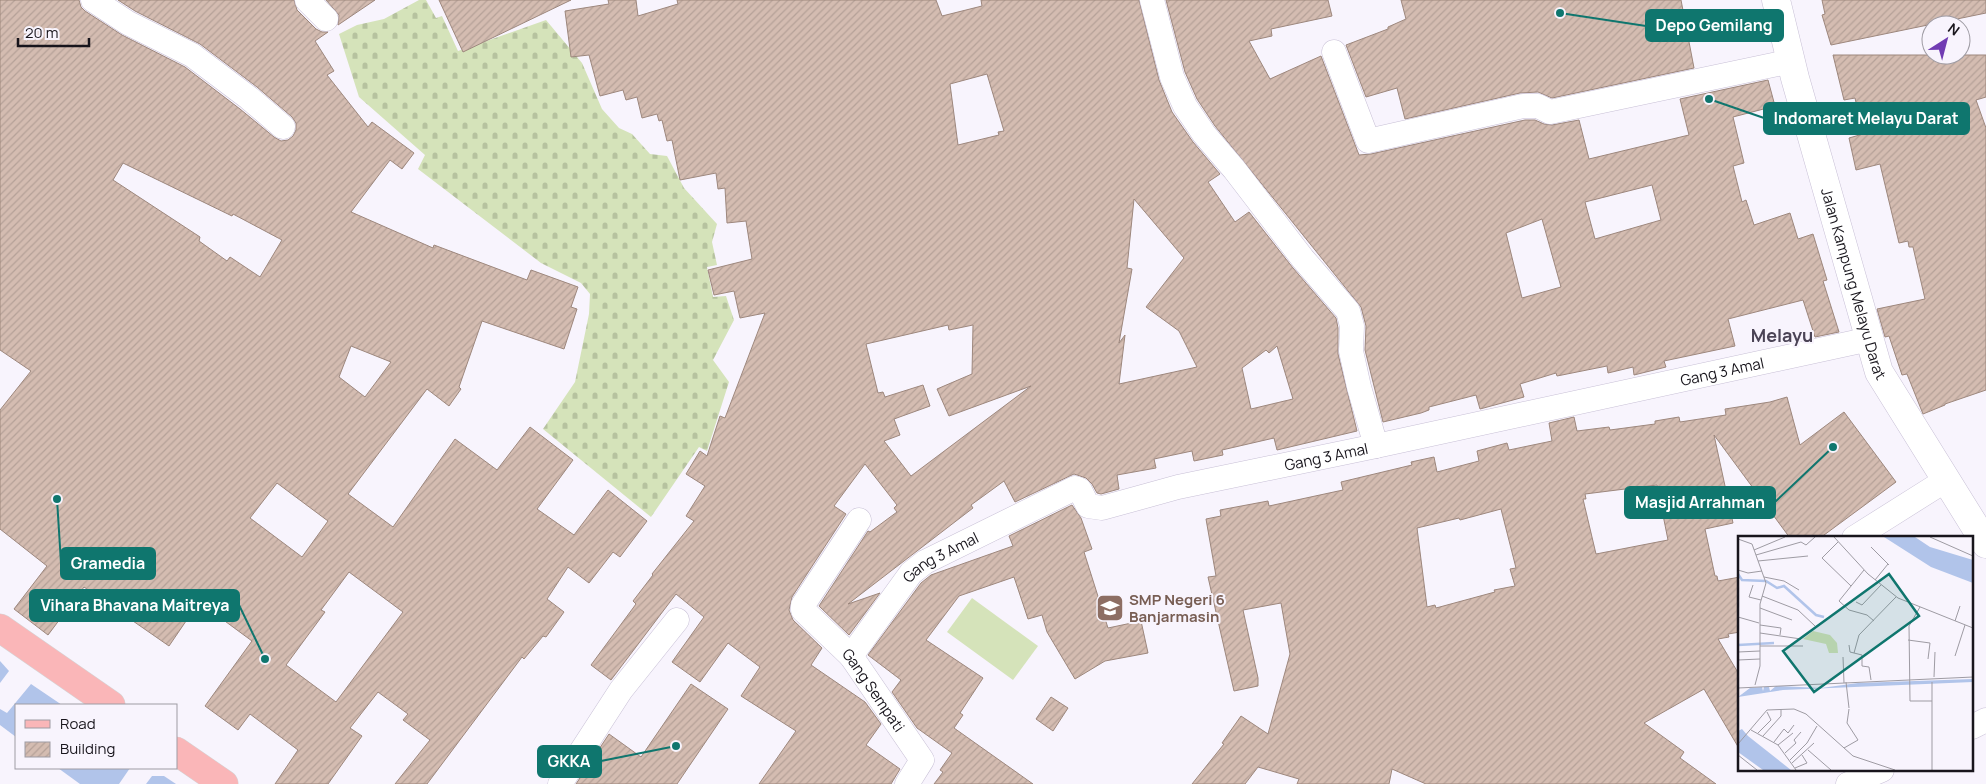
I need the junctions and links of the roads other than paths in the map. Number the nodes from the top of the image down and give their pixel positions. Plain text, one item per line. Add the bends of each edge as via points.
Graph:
1 (93, 0) edge
2 (307, 0) edge
3 (1152, 0) edge
4 (1776, 0) edge
5 (326, 19) dead end
6 (1334, 52) dead end
7 (1792, 61) junction
8 (283, 127) dead end
9 (1870, 339) junction
10 (1376, 446) junction
11 (1946, 480) junction
12 (859, 520) dead end
13 (1857, 536) edge
14 (1986, 544) edge
15 (677, 620) dead end
16 (0, 628) edge
17 (851, 656) junction
18 (110, 704) edge
19 (1986, 720) edge
20 (1974, 726) edge
21 (178, 752) edge
22 (1877, 772) edge
23 (224, 784) edge
24 (560, 784) edge
25 (907, 784) edge
26 (1848, 784) edge

1 - 8 street via 128,23 192,56
2 - 5 street
3 - 10 street via 1172,78 1185,106 1303,260 1348,311 1352,326 1351,351
4 - 7 main road, Jalan Kampung Melayu Darat
6 - 7 street via 1368,141 1523,106 1538,106 1550,112
7 - 9 main road, Jalan Kampung Melayu Darat
9 - 10 street, Gang 3 Amal
9 - 11 main road, Jalan Kampung Melayu Darat via 1879,372
10 - 17 street, Gang 3 Amal via 1178,487 1102,508 1088,506 1080,490 1075,488 925,562 911,573
11 - 13 street
11 - 14 main road, Jalan Kampung Melayu Darat
12 - 17 street, Gang Sempati via 803,605 806,615
15 - 24 street via 621,690
16 - 18 main road
17 - 25 street, Gang Sempati via 922,760
19 - 20 street
21 - 23 main road
22 - 26 street

